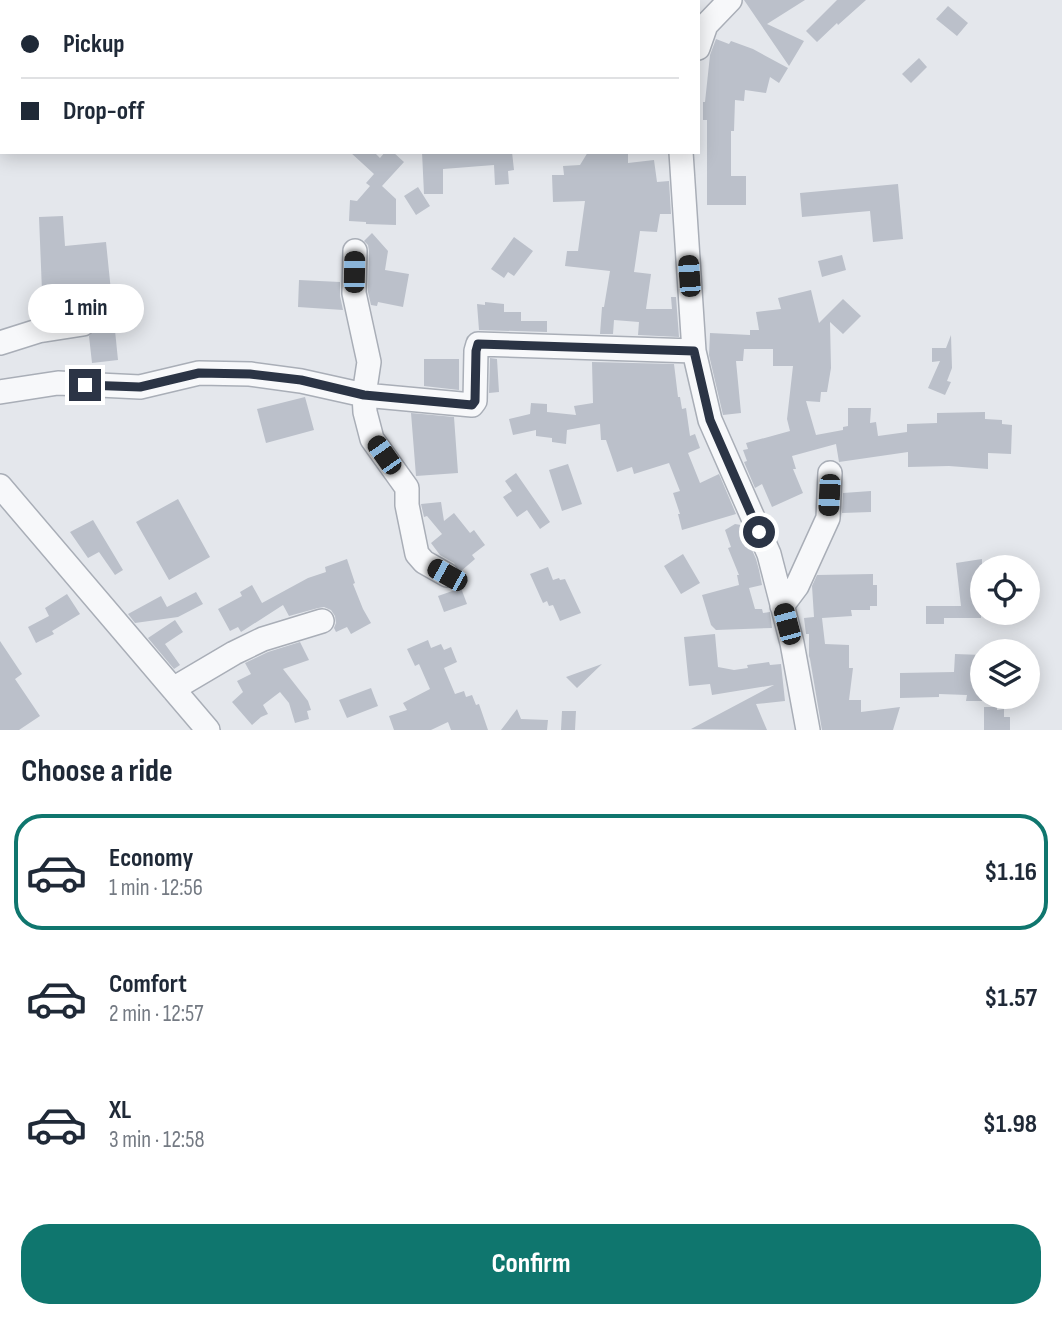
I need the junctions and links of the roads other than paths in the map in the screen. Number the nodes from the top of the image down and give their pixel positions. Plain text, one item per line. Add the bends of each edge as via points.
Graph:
1 (730, 0) edge
2 (702, 24) edge
3 (681, 154) edge
4 (355, 251) dead end
5 (83, 324) dead end
6 (0, 343) edge
7 (694, 351) junction
8 (0, 392) edge
9 (364, 395) junction
10 (830, 473) dead end
11 (0, 486) edge
12 (447, 575) dead end
13 (782, 606) junction
14 (322, 621) dead end
15 (173, 689) junction
16 (208, 730) edge
17 (808, 730) edge

1 - 2 street
3 - 7 street
4 - 9 street via 354,293 369,362
5 - 6 street
7 - 9 street via 478,344 472,405
7 - 13 street via 710,420 769,554
8 - 9 street via 58,383 140,387 199,373 301,380
9 - 12 street via 372,439 407,488 417,554
10 - 13 street via 828,518 797,586
11 - 15 street
13 - 17 street
14 - 15 street via 263,639
15 - 16 street

